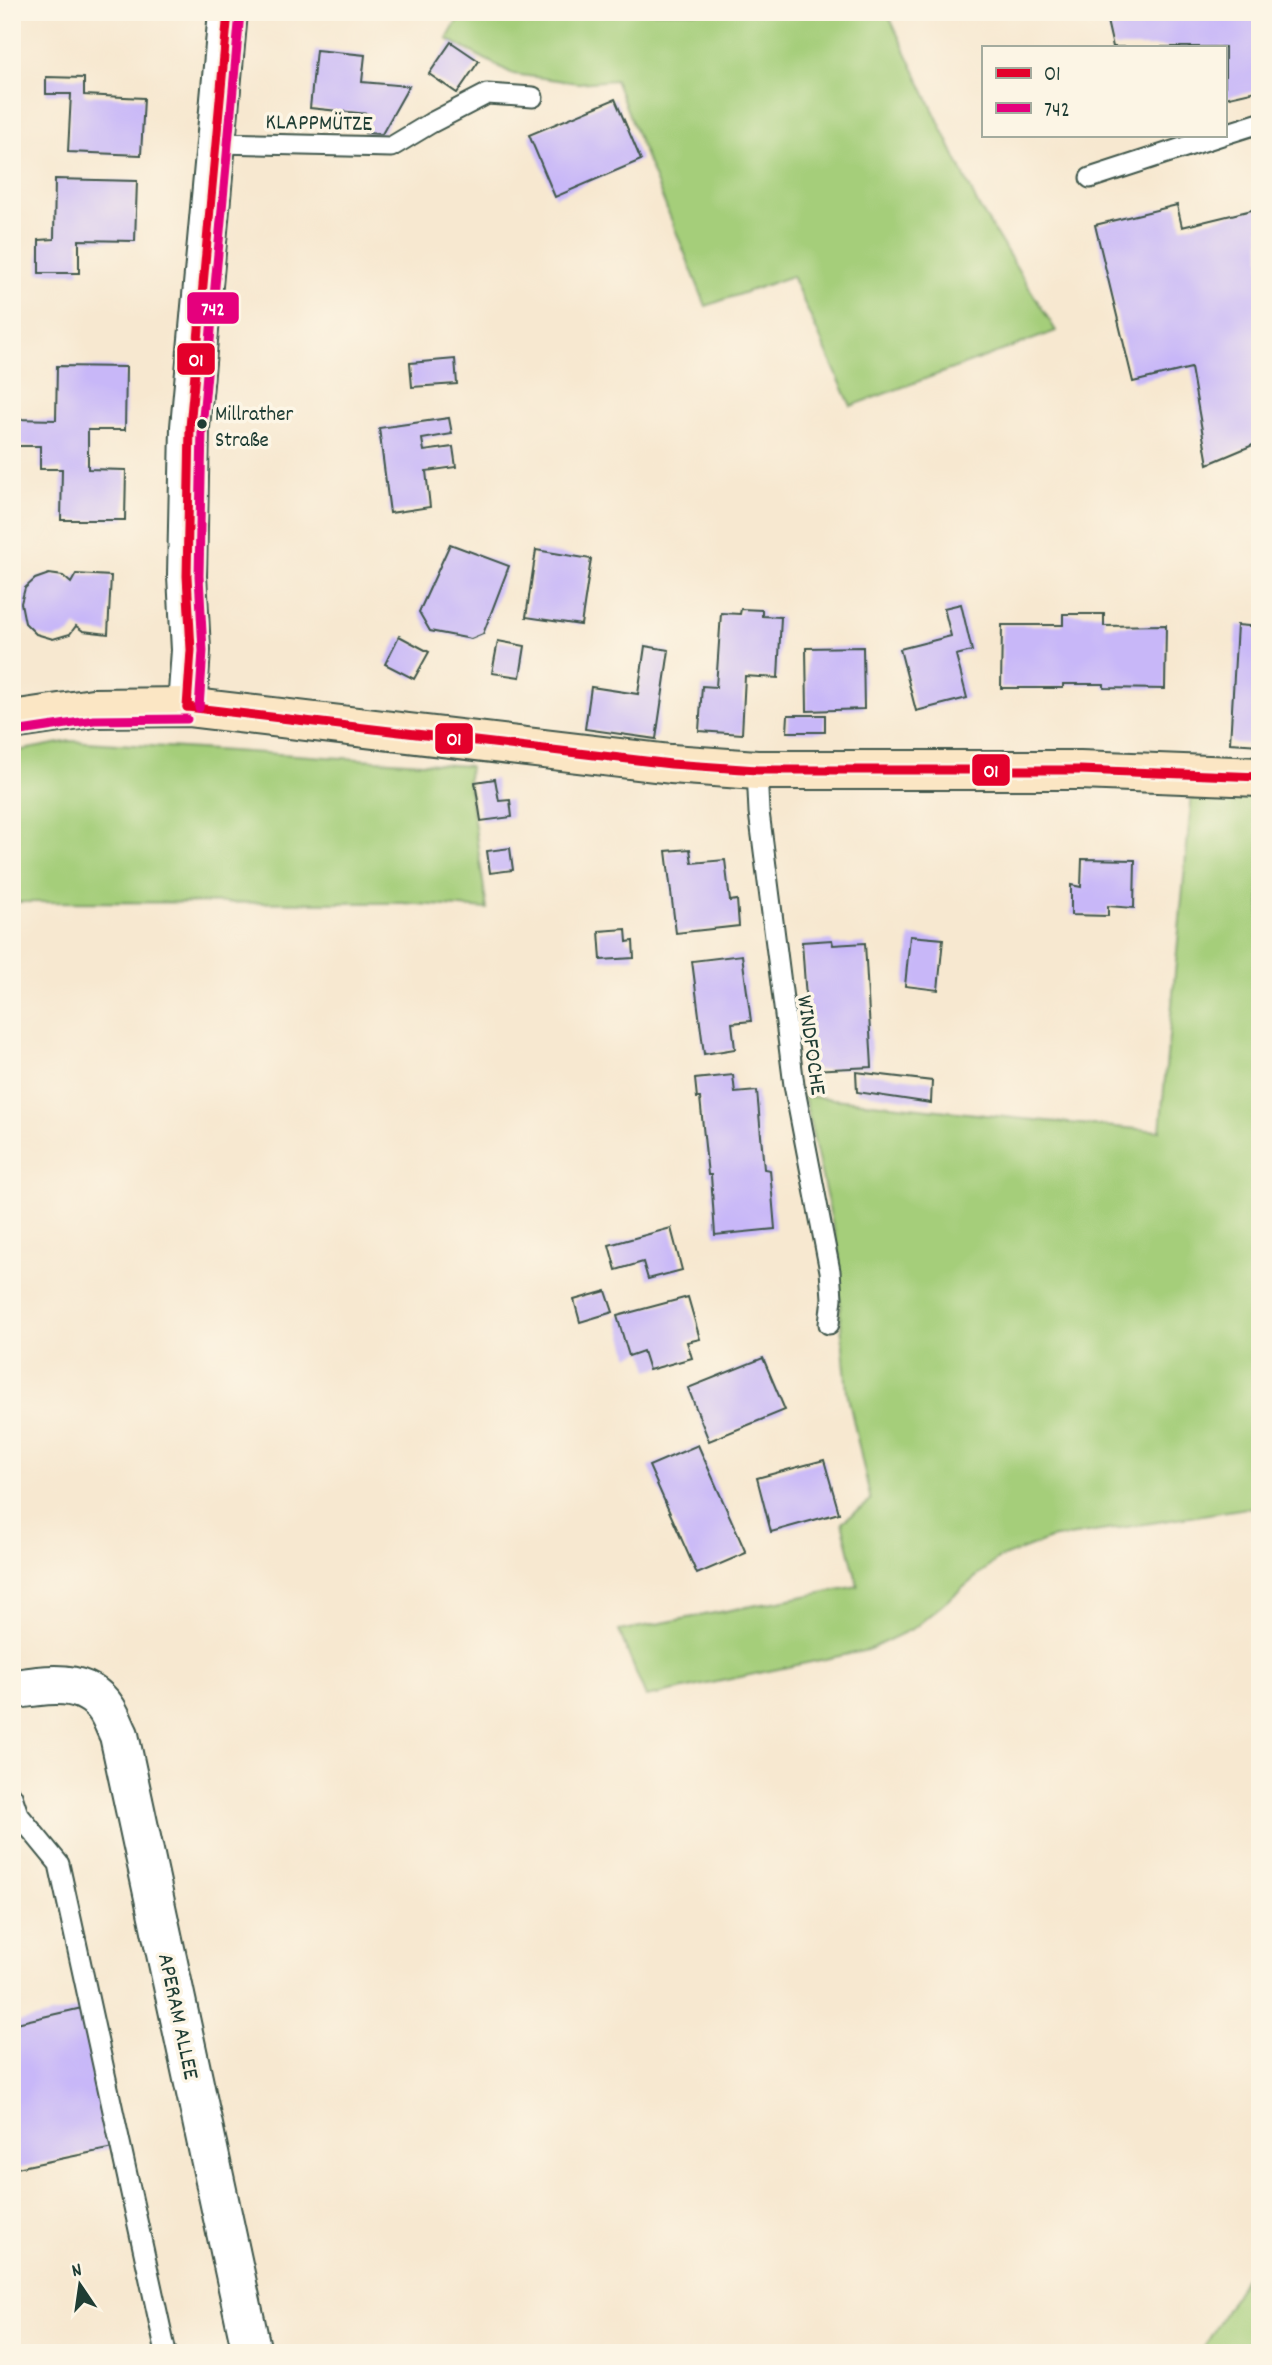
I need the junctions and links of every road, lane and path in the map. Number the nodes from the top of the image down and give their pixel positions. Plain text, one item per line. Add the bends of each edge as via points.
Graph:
1 (228, 12) edge
2 (533, 97) dead end
3 (1260, 122) edge
4 (1226, 133) edge
5 (1218, 136) edge
6 (216, 143) junction
7 (1090, 178) dead end
8 (187, 707) junction
9 (12, 720) edge
10 (757, 770) junction
11 (1260, 777) edge
12 (829, 1324) dead end
13 (12, 1690) edge
14 (12, 1796) edge
15 (166, 2353) edge
16 (252, 2353) edge

1 - 6 street
2 - 6 lane, KLAPPMÜTZE via 487,94 391,147
3 - 4 lane
5 - 7 lane
6 - 8 street via 190,426
8 - 9 main road via 93,708
8 - 10 main road via 643,761
10 - 11 main road via 1080,769
10 - 12 lane, WINDFOCHE via 794,1085 830,1271
13 - 16 street, APERAM ALLEE via 62,1684 87,1690 106,1709 119,1735
14 - 15 lane via 18,1814 59,1864

